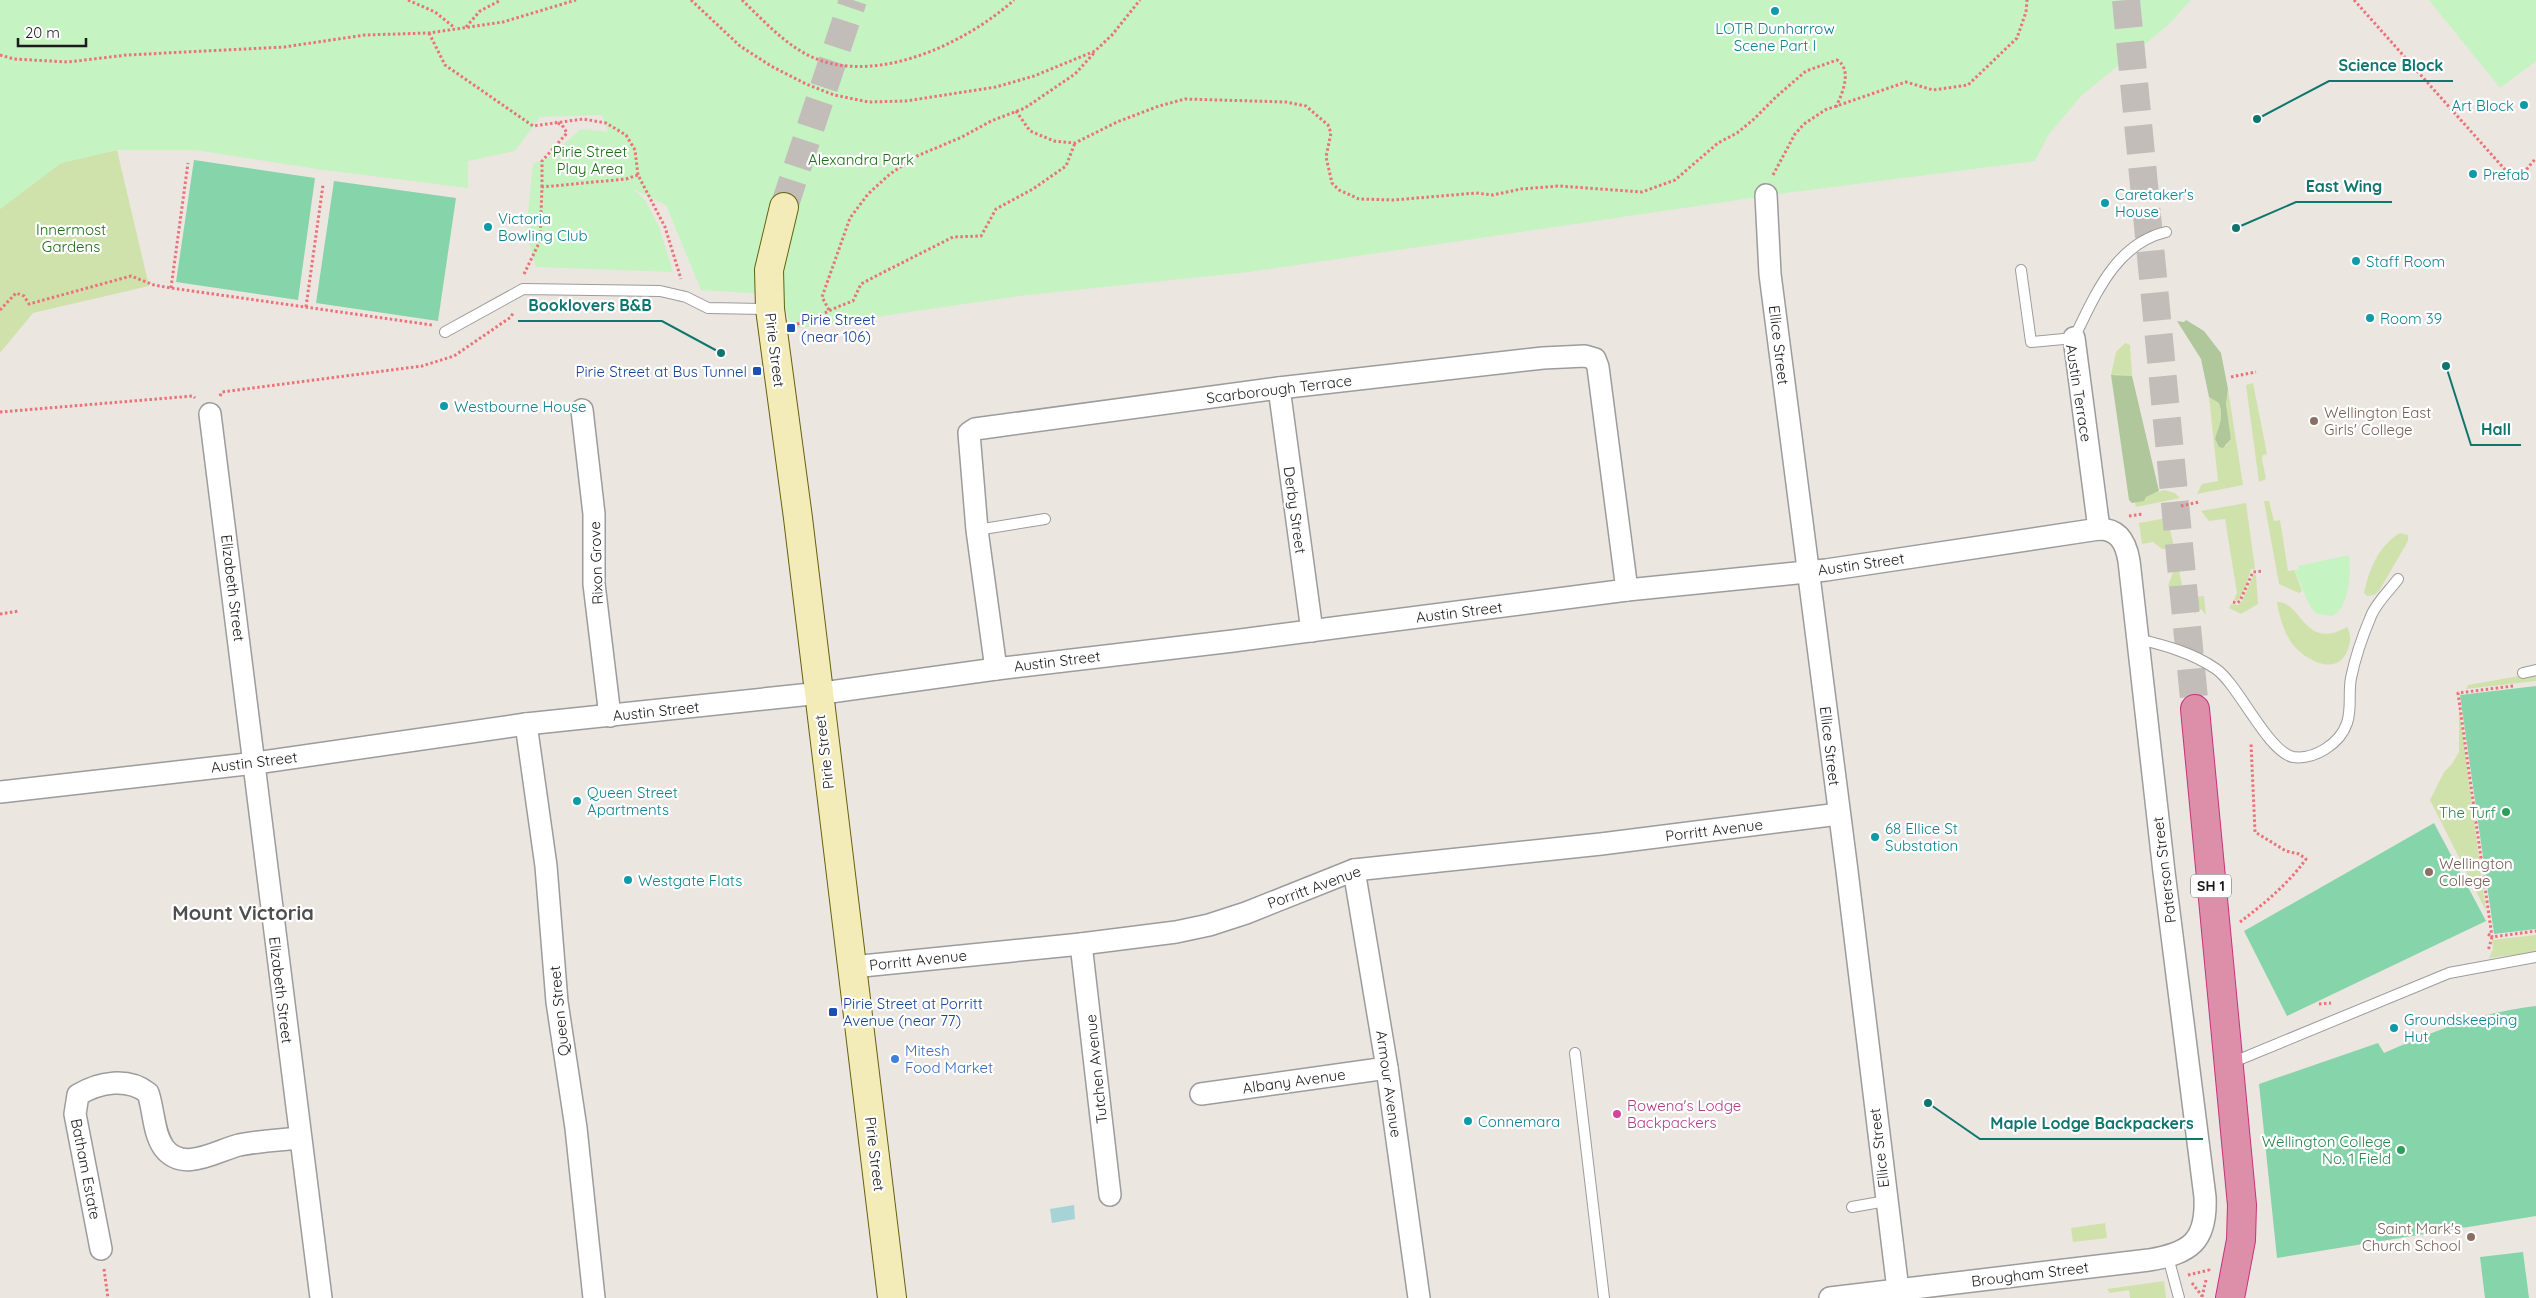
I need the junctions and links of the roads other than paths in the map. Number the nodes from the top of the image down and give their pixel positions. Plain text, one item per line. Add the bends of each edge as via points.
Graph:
1 (1766, 195) road end
2 (784, 207) tunnel mouth
3 (2166, 232) dead end
4 (2021, 270) dead end
5 (770, 309) junction
6 (446, 332) road end
7 (2074, 338) junction
8 (1279, 388) junction
9 (582, 410) dead end
10 (210, 414) road end
11 (1045, 519) dead end
12 (2111, 526) junction
13 (978, 530) junction
14 (1808, 571) junction
15 (2398, 579) dead end
16 (1627, 590) junction
17 (1312, 631) junction
18 (2138, 639) junction
19 (996, 668) junction
20 (2536, 670) edge
21 (2523, 672) dead end
22 (817, 693) junction
23 (2195, 709) tunnel mouth
24 (610, 716) junction
25 (526, 724) junction
26 (256, 763) junction
27 (0, 792) edge
28 (1839, 814) junction
29 (1354, 870) junction
30 (1081, 944) junction
31 (2536, 957) edge
32 (852, 967) junction
33 (1575, 1053) dead end
34 (2229, 1064) junction
35 (1387, 1068) junction
36 (1201, 1094) dead end
37 (300, 1138) junction
38 (1110, 1195) dead end
39 (1886, 1201) junction
40 (1852, 1207) dead end
41 (2206, 1213) joint
42 (102, 1249) road end
43 (2168, 1257) junction
44 (1898, 1294) edge
45 (321, 1298) edge
46 (594, 1298) edge
47 (892, 1298) edge
48 (1419, 1298) edge
49 (1604, 1298) edge
50 (1830, 1298) edge
51 (2179, 1298) edge
52 (2230, 1298) edge

1 - 14 street, Ellice Street via 1770,274
2 - 5 street, Pirie Street via 770,261
3 - 7 lane via 2144,239 2118,261 2099,288
4 - 7 lane, Austin Terrace via 2031,342
5 - 6 lane via 708,308 686,297 660,290 523,289
5 - 22 street, Pirie Street
7 - 12 street, Austin Terrace
8 - 13 street, Scarborough Terrace via 974,429 968,438
8 - 16 street, Scarborough Terrace via 1543,358 1584,356 1595,359
8 - 17 street, Derby Street
9 - 24 street, Rixon Grove via 594,514 594,584
10 - 26 street, Elizabeth Street
11 - 13 lane
12 - 14 street, Austin Street
12 - 18 street, Paterson Street via 2127,552
13 - 19 street, Scarborough Terrace
14 - 16 street, Austin Street
14 - 28 street, Ellice Street
15 - 18 lane via 2372,614 2351,678 2346,724 2335,741 2316,754 2299,758 2290,756 2261,728 2216,669 2170,646
16 - 17 street, Austin Street
17 - 19 street, Austin Street
18 - 41 street, Paterson Street
19 - 22 street, Austin Street
20 - 21 lane
22 - 24 street, Austin Street
22 - 32 street, Pirie Street
23 - 34 highway, SH 1
24 - 25 street, Austin Street
25 - 26 street, Austin Street
25 - 46 street, Queen Street via 546,866 557,1002 576,1128
26 - 27 street, Austin Street
26 - 37 street, Elizabeth Street via 265,862
28 - 29 street, Porritt Avenue via 1601,844
28 - 39 street, Ellice Street
29 - 30 street, Porritt Avenue via 1209,925
29 - 35 street, Armour Avenue
30 - 32 street, Porritt Avenue
30 - 38 street, Tutchen Avenue
31 - 34 lane via 2449,974
32 - 47 street, Pirie Street
33 - 49 lane
34 - 52 highway, SH 1 via 2242,1205 2241,1240
35 - 36 street, Albany Avenue
35 - 48 street, Armour Avenue
37 - 42 street, Batham Estate via 238,1146 202,1159 173,1157 163,1148 156,1133 148,1093 138,1084 88,1089 78,1095 75,1114
37 - 45 street, Elizabeth Street
39 - 40 lane
39 - 44 street, Ellice Street
41 - 43 street, Brougham Street via 2199,1238 2183,1251
43 - 44 street, Brougham Street
43 - 51 lane
44 - 50 street, Brougham Street

